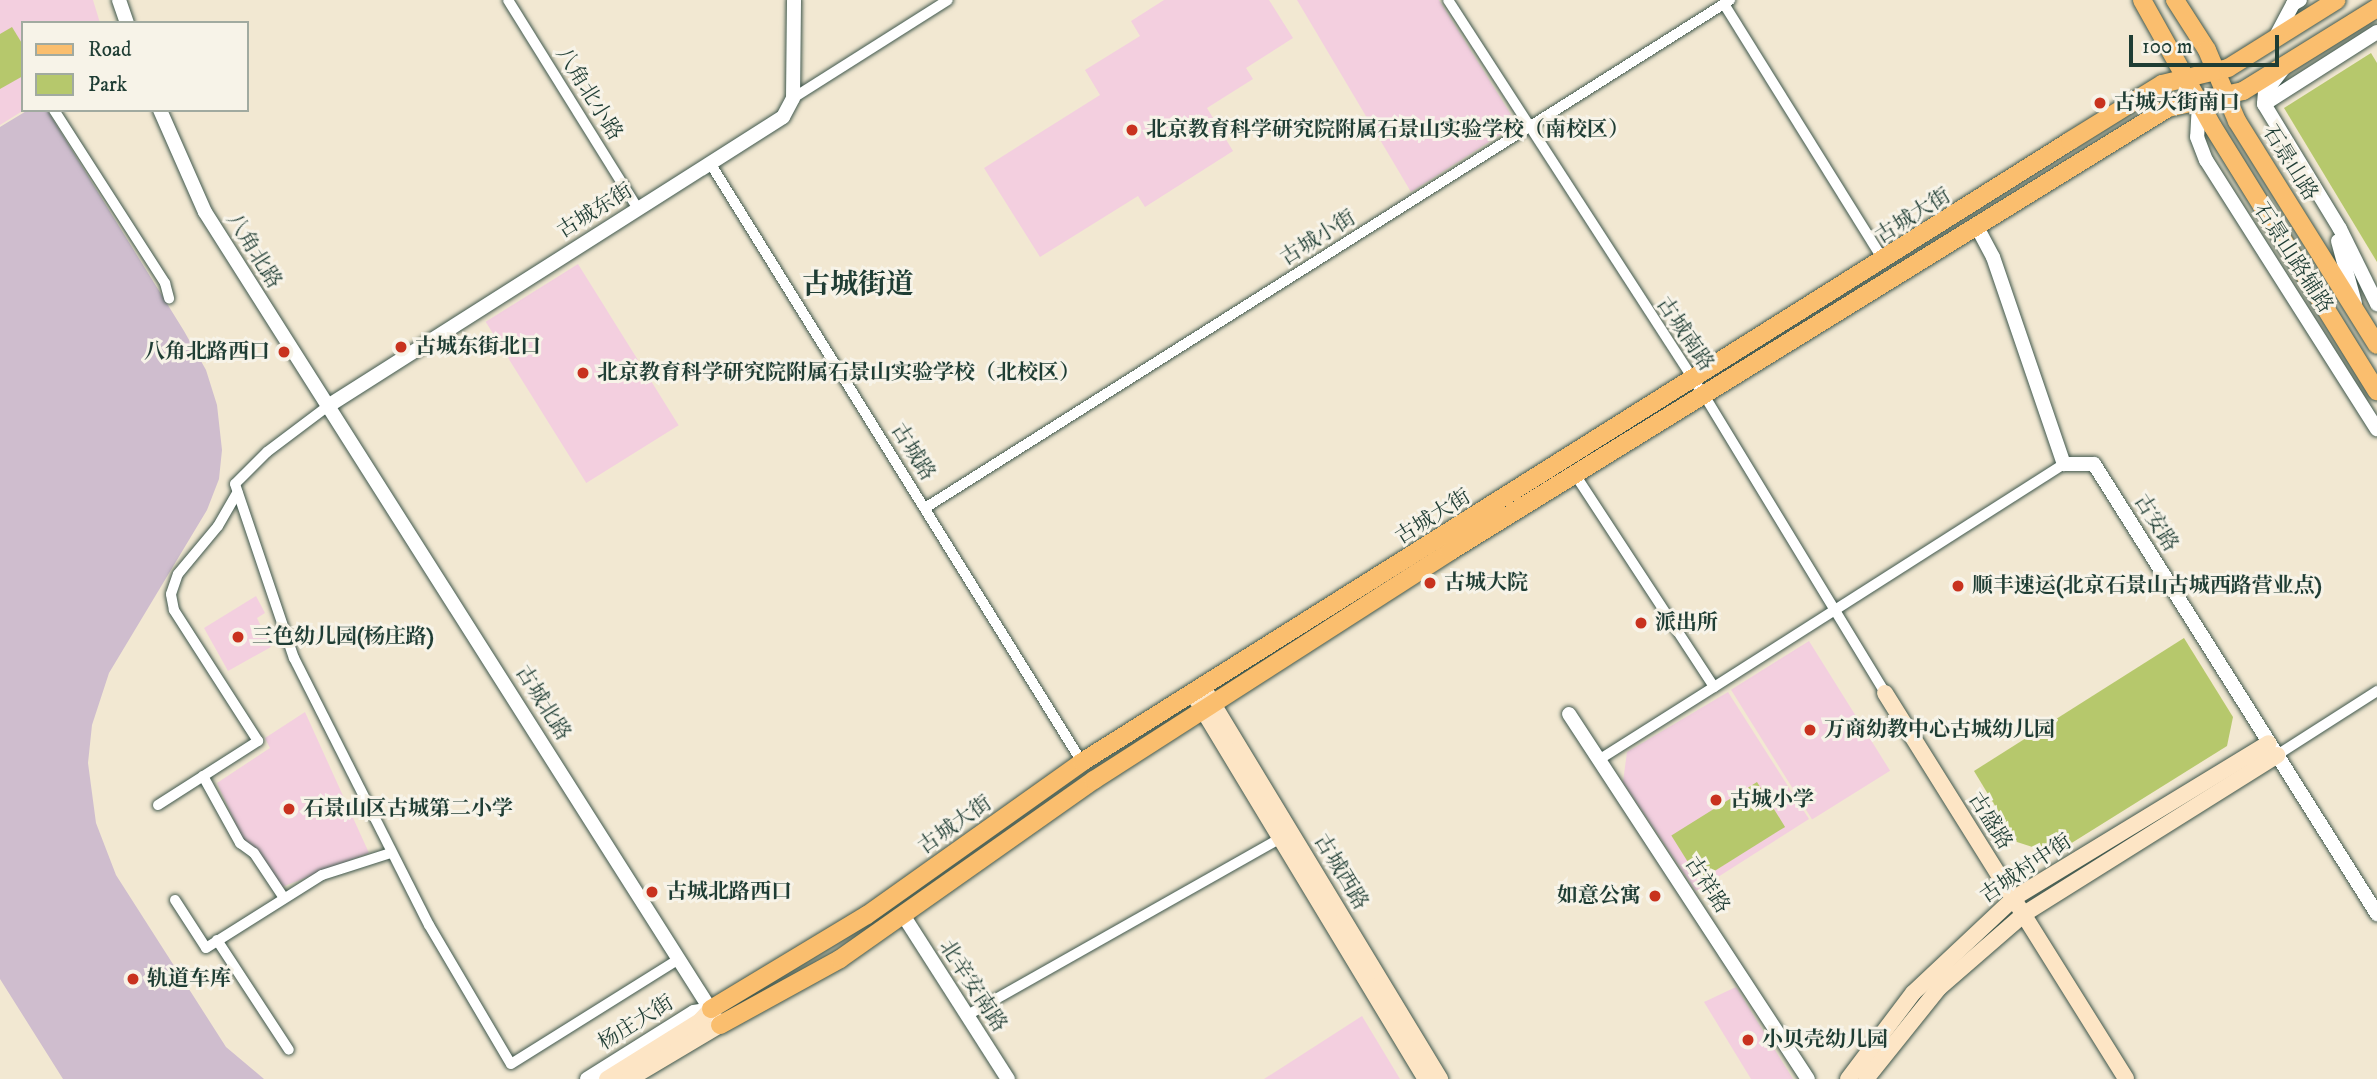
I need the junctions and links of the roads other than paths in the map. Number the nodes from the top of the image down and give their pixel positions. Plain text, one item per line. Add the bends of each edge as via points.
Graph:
1 (119, 0) edge
2 (508, 0) edge
3 (794, 0) edge
4 (948, 0) edge
5 (1448, 0) edge
6 (2142, 0) edge
7 (2175, 0) edge
8 (2300, 0) edge
9 (2337, 0) edge
10 (1727, 2) edge
11 (2377, 8) edge
12 (126, 21) edge
13 (2377, 32) edge
14 (2276, 36) junction
15 (2287, 64) junction
16 (2215, 71) junction
17 (2187, 78) junction
18 (2226, 95) junction
19 (793, 99) junction
20 (2199, 102) junction
21 (2264, 104) junction
22 (55, 112) edge
23 (161, 112) edge
24 (1529, 128) junction
25 (710, 163) junction
26 (2323, 203) junction
27 (638, 209) junction
28 (1977, 227) junction
29 (1884, 261) junction
30 (169, 298) dead end
31 (2377, 304) edge
32 (2358, 314) junction
33 (2377, 345) edge
34 (1699, 388) junction
35 (2377, 391) edge
36 (328, 406) junction
37 (2377, 429) edge
38 (2064, 464) junction
39 (1576, 476) junction
40 (238, 492) junction
41 (925, 508) junction
42 (1835, 610) junction
43 (1714, 687) junction
44 (2377, 691) edge
45 (1885, 693) joint
46 (1204, 700) junction
47 (1569, 714) dead end
48 (2273, 749) junction
49 (1600, 759) junction
50 (1082, 762) junction
51 (203, 776) junction
52 (158, 805) dead end
53 (1280, 838) junction
54 (391, 853) junction
55 (284, 898) junction
56 (2014, 898) junction
57 (175, 900) dead end
58 (2024, 914) junction
59 (2377, 914) edge
60 (903, 915) junction
61 (217, 940) junction
62 (679, 959) junction
63 (966, 1016) junction
64 (715, 1017) junction
65 (289, 1050) dead end
66 (587, 1079) edge
67 (607, 1079) edge
68 (629, 1079) edge
69 (1008, 1079) edge
70 (1426, 1079) edge
71 (1440, 1079) edge
72 (1808, 1079) edge
73 (1848, 1079) edge
74 (1866, 1079) edge
75 (2126, 1079) edge

1 - 12 street
2 - 27 street, 八角北小路
3 - 19 street
4 - 19 street
5 - 24 street, 古城南路
6 - 17 main road
7 - 16 main road, 石景山路
8 - 14 street
9 - 14 main road, 古城大街
10 - 24 street, 古城小街
10 - 29 street
11 - 15 main road, 古城大街
13 - 21 street
14 - 16 main road, 古城大街 via 2228,68
15 - 18 main road, 古城大街 via 2243,91
15 - 21 street via 2265,92
16 - 17 main road, 古城大街
16 - 18 main road, 石景山路
17 - 20 main road
17 - 29 main road, 古城大街 via 2151,91
18 - 20 main road, 古城大街
18 - 32 main road, 石景山路 via 2237,121
19 - 25 street, 古城东街 via 783,117
20 - 28 main road, 古城大街 via 2168,108
20 - 35 main road
20 - 37 street, 石景山路辅路 via 2197,137 2206,160
21 - 26 street
22 - 30 street via 165,283
23 - 36 street, 八角北路 via 205,212
24 - 34 street, 古城南路
24 - 41 street, 古城小街
25 - 27 street, 古城东街
25 - 41 street, 古城路
26 - 31 street
26 - 32 street
27 - 36 street, 古城东街
28 - 34 main road, 古城大街
28 - 38 street via 1993,257
29 - 34 main road, 古城大街
32 - 33 main road, 石景山路
34 - 39 main road, 古城大街
34 - 42 street, 古城南路
34 - 46 main road, 古城大街
36 - 40 street via 267,452 235,484
36 - 62 street, 古城北路
38 - 42 street
38 - 48 street, 古安路 via 2094,464
39 - 43 street
39 - 46 main road, 古城大街
40 - 51 street via 218,526 178,573 171,594 174,610 258,741
40 - 54 street via 294,658
41 - 50 street, 古城路
42 - 43 street
42 - 45 street, 古城南路
43 - 49 street
44 - 48 street
45 - 56 main road, 古盛路
46 - 50 main road, 古城大街
46 - 53 main road, 古城西路
46 - 60 main road, 古城大街
46 - 71 main road, 古城西路
47 - 49 street, 古祥路
48 - 56 main road, 古城村中街
48 - 58 main road, 古城村中街
48 - 59 street, 古安路
49 - 72 street, 古祥路
50 - 64 main road, 古城大街
51 - 52 street
51 - 55 street via 240,843 254,853
53 - 63 street
53 - 70 main road, 古城西路
54 - 55 street via 322,875
54 - 62 street via 511,1064
55 - 61 street
56 - 58 main road, 古盛路
56 - 73 main road, 古城村中街 via 1913,993
57 - 61 street via 206,947
58 - 74 main road, 古城村中街 via 1939,988
58 - 75 main road, 古盛路
60 - 63 street, 北辛安南路
60 - 64 main road, 古城大街 via 840,959
61 - 65 street
62 - 64 street, 古城北路
63 - 69 street, 北辛安南路
64 - 66 street, 杨庄大街 via 694,1012
64 - 67 main road via 700,1021
64 - 68 main road, 杨庄大街

